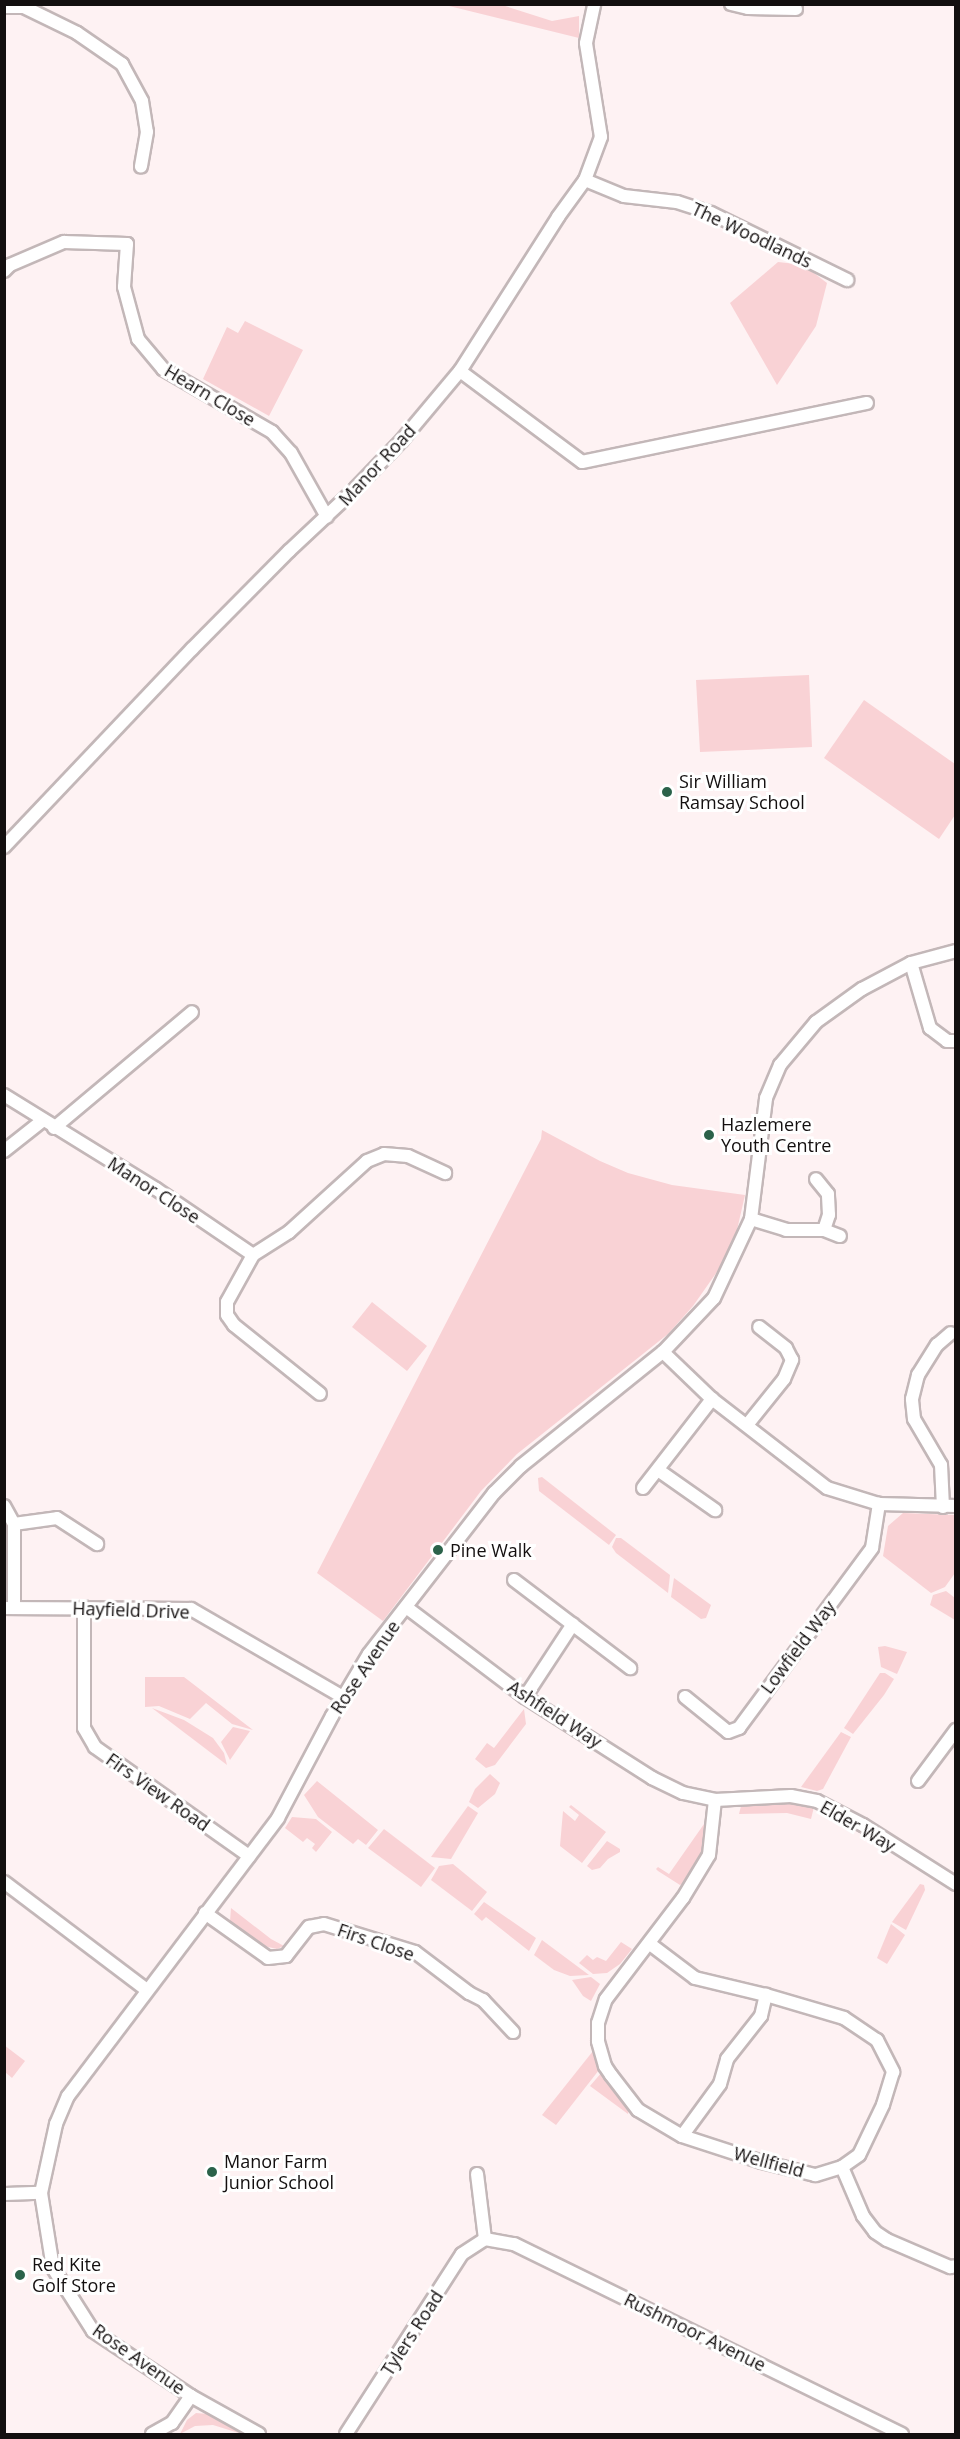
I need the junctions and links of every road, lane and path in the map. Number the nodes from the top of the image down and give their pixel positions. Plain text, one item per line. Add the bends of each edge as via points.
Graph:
1 (594, 4) edge
2 (731, 4) edge
3 (24, 6) edge
4 (4, 7) edge
5 (796, 9) dead end
6 (141, 166) dead end
7 (585, 180) junction
8 (4, 271) edge
9 (847, 280) dead end
10 (460, 371) junction
11 (867, 403) dead end
12 (327, 517) junction
13 (4, 847) edge
14 (956, 951) edge
15 (910, 963) junction
16 (192, 1012) dead end
17 (956, 1041) edge
18 (4, 1095) edge
19 (42, 1121) junction
20 (54, 1128) junction
21 (4, 1151) edge
22 (445, 1173) dead end
23 (816, 1179) dead end
24 (751, 1219) junction
25 (824, 1230) junction
26 (840, 1236) dead end
27 (253, 1255) junction
28 (759, 1327) dead end
29 (951, 1333) dead end
30 (663, 1352) junction
31 (320, 1394) dead end
32 (712, 1399) junction
33 (747, 1425) junction
34 (658, 1470) junction
35 (643, 1488) dead end
36 (879, 1504) junction
37 (4, 1506) edge
38 (949, 1507) edge
39 (715, 1510) dead end
40 (14, 1524) junction
41 (97, 1544) dead end
42 (514, 1580) dead end
43 (9, 1607) edge
44 (84, 1607) junction
45 (406, 1607) junction
46 (573, 1624) junction
47 (630, 1668) dead end
48 (525, 1696) junction
49 (685, 1696) dead end
50 (343, 1697) junction
51 (956, 1730) edge
52 (918, 1781) dead end
53 (715, 1800) junction
54 (249, 1856) junction
55 (4, 1882) edge
56 (956, 1884) edge
57 (205, 1913) junction
58 (650, 1944) junction
59 (147, 1990) junction
60 (766, 1995) junction
61 (513, 2032) dead end
62 (682, 2136) junction
63 (842, 2167) junction
64 (477, 2174) dead end
65 (41, 2193) junction
66 (4, 2194) edge
67 (485, 2239) junction
68 (956, 2266) edge
69 (190, 2396) junction
70 (152, 2434) edge
71 (259, 2434) edge
72 (346, 2434) edge
73 (902, 2434) edge

1 - 7 street, Manor Road via 586,43 601,137
2 - 5 street
3 - 4 street
3 - 6 street via 77,33 122,64 142,102 147,132
7 - 9 street, The Woodlands via 624,196 677,202 711,213
7 - 10 street, Manor Road
8 - 12 street, Hearn Close via 64,242 127,244 124,287 138,339 163,369 272,432 291,453
10 - 11 street via 582,462
10 - 12 street, Manor Road via 402,440
12 - 13 street, Manor Road via 192,649
14 - 15 street, Rose Avenue
15 - 17 street via 930,1028 947,1041
15 - 24 street, Rose Avenue via 862,989 816,1022 780,1065 766,1098
16 - 20 street
18 - 19 street, Manor Close
19 - 20 street, Manor Close
19 - 21 street
20 - 27 street, Manor Close via 156,1189
22 - 27 street via 408,1156 384,1154 367,1161 289,1232
23 - 25 street via 828,1194 829,1215
24 - 25 street via 786,1230
24 - 30 street, Rose Avenue via 714,1298
25 - 26 street
27 - 31 street via 227,1302 227,1315 234,1325
28 - 33 street via 786,1348 792,1360 784,1379
29 - 38 street via 937,1345 918,1375 912,1399 914,1419 941,1465
30 - 32 street
30 - 45 street, Rose Avenue via 521,1466 494,1493
32 - 33 street
32 - 34 street
33 - 36 street via 827,1488
34 - 35 street
34 - 39 street
36 - 38 street
36 - 49 street, Lowfield Way via 873,1548 739,1728 728,1732
37 - 40 street
40 - 41 street via 57,1518
40 - 43 street
42 - 46 street
43 - 44 street, Hayfield Drive
44 - 50 street, Hayfield Drive via 191,1609
44 - 54 street, Firs View Road via 84,1728 95,1747
45 - 48 street, Ashfield Way
45 - 50 street, Rose Avenue via 369,1654
46 - 47 street
46 - 48 street
48 - 53 street, Ashfield Way via 652,1778 683,1793
50 - 54 street, Rose Avenue via 278,1818
51 - 52 street
53 - 56 street, Elder Way via 791,1796 817,1801
53 - 58 street, Wellfield via 709,1855
54 - 57 street, Rose Avenue
55 - 59 street
57 - 59 street, Rose Avenue
57 - 61 street, Firs Close via 268,1958 286,1956 309,1928 324,1924 415,1952 483,2001
58 - 60 street, Wellfield via 695,1978
58 - 62 street, Wellfield via 611,1990 598,2023 598,2041 605,2066 638,2110
59 - 65 street, Rose Avenue via 68,2096 56,2124
60 - 62 street via 761,2016 727,2059 720,2084
60 - 63 street, Wellfield via 844,2018 877,2040 893,2072 883,2105 859,2155
62 - 63 street, Wellfield via 815,2175
63 - 68 street via 862,2216 876,2232 950,2267
64 - 67 street
65 - 66 street
65 - 69 street, Rose Avenue via 53,2268 93,2331
67 - 72 street, Tylers Road via 462,2254
67 - 73 street, Rushmoor Avenue via 525,2249
69 - 70 street via 172,2423
69 - 71 street, Rose Avenue

